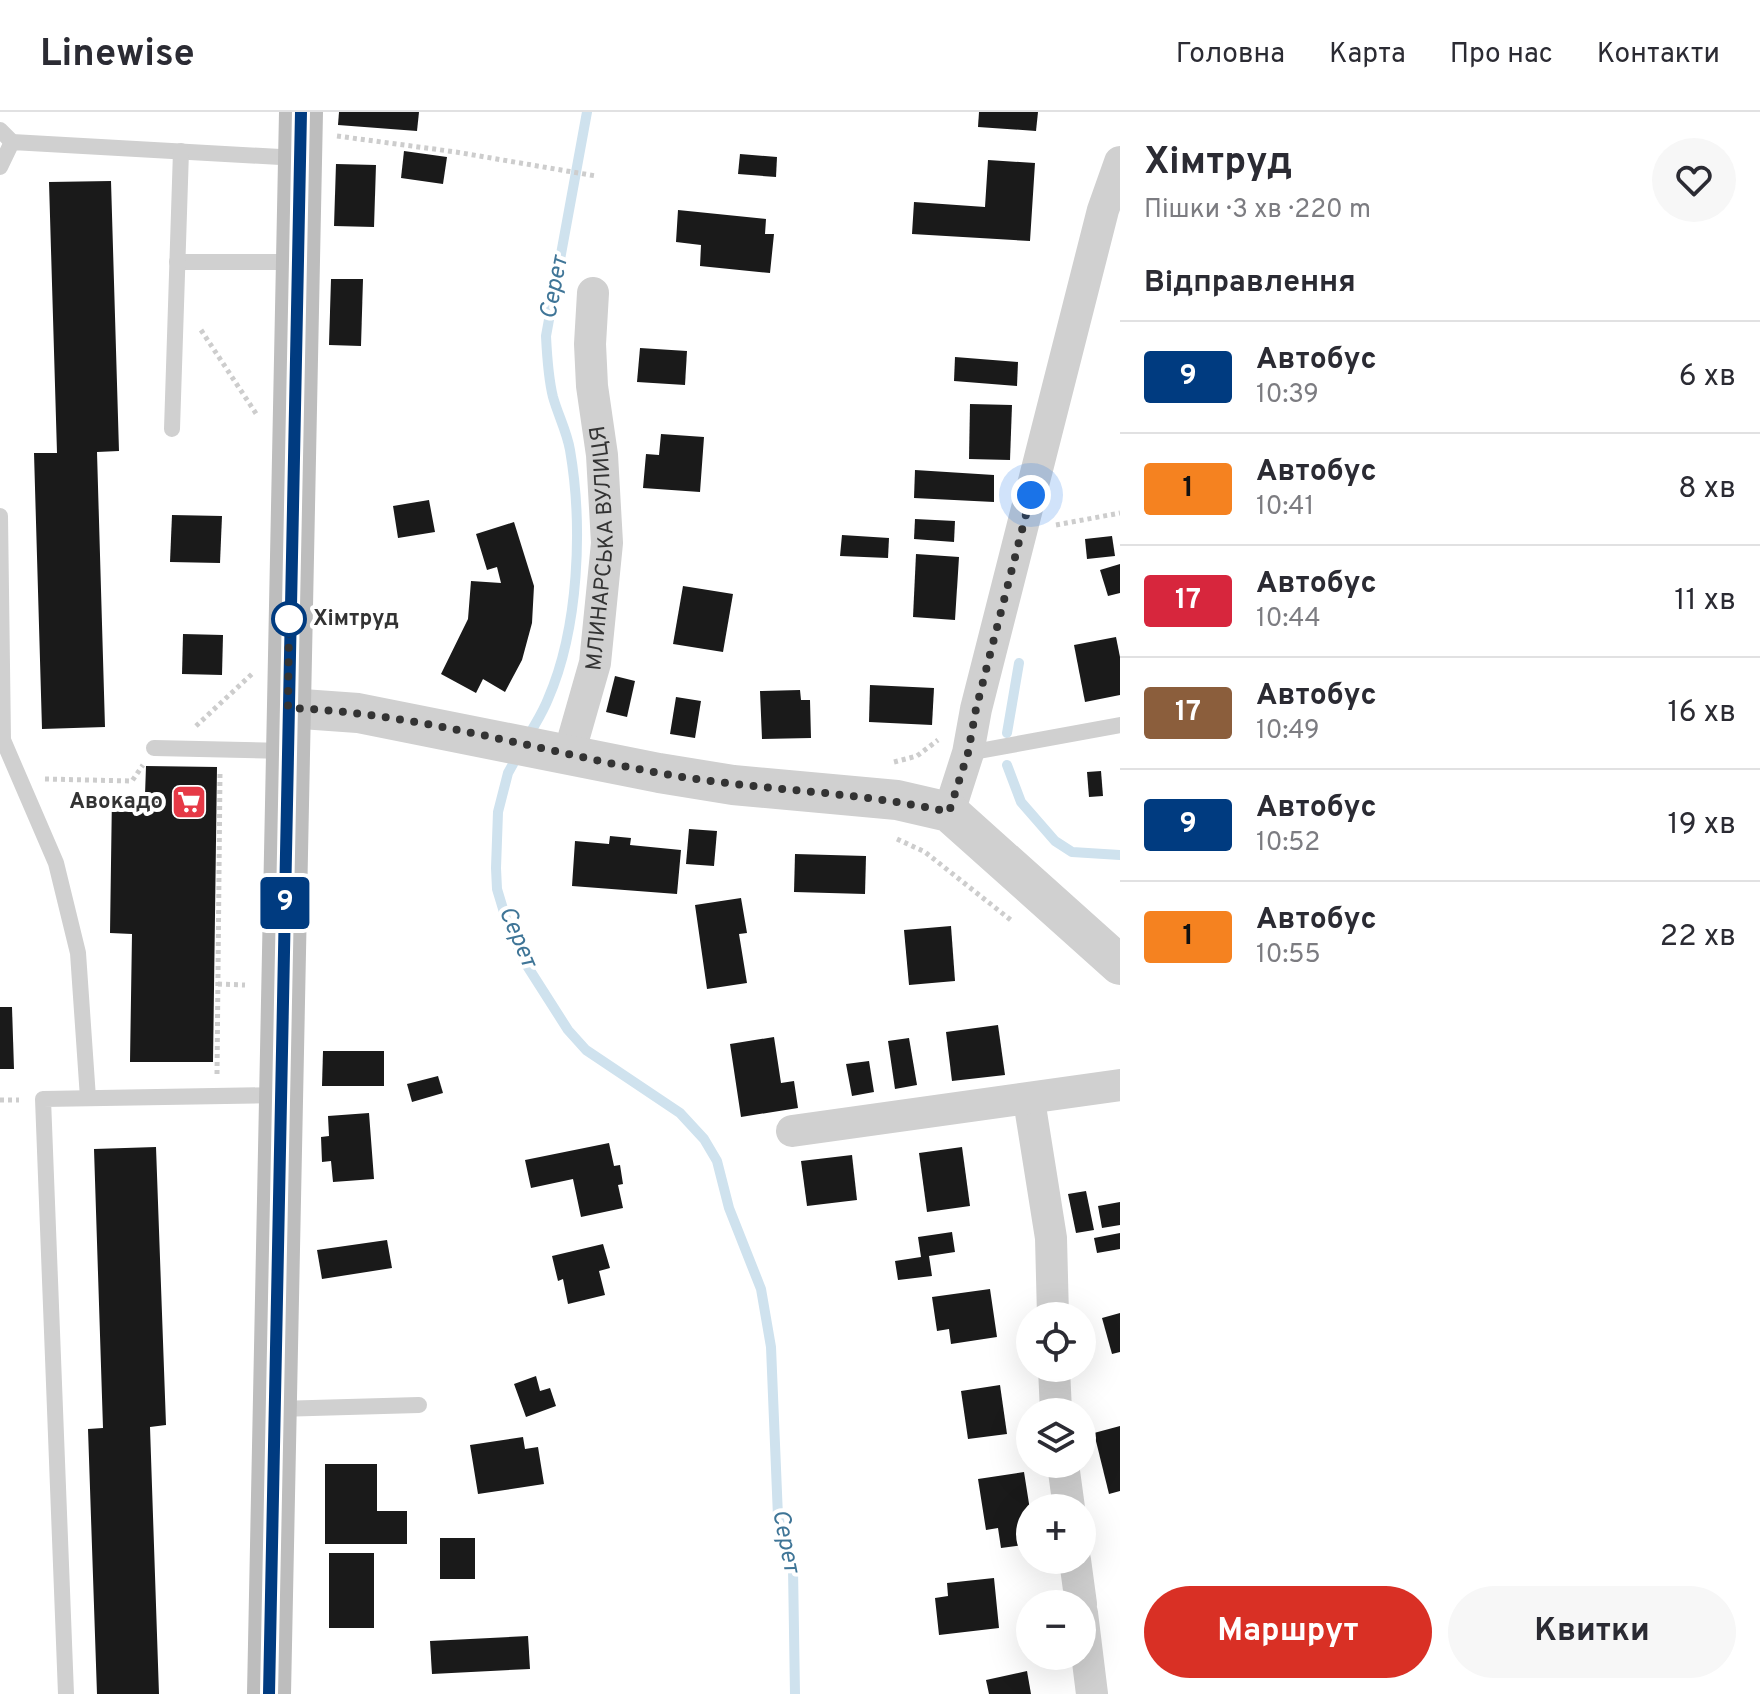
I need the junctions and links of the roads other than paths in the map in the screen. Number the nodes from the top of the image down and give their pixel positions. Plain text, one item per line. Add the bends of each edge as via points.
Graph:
1 (310, 135) edge
2 (4, 138) edge
3 (181, 151) junction
4 (1120, 162) edge
5 (0, 167) edge
6 (177, 262) junction
7 (298, 262) junction
8 (593, 293) dead end
9 (172, 429) dead end
10 (0, 516) edge
11 (288, 708) junction
12 (1120, 725) edge
13 (154, 748) dead end
14 (287, 751) junction
15 (555, 751) junction
16 (968, 753) junction
17 (949, 812) junction
18 (1120, 965) edge
19 (1120, 1085) edge
20 (282, 1095) junction
21 (88, 1098) junction
22 (1029, 1100) junction
23 (792, 1131) dead end
24 (1053, 1302) edge
25 (419, 1405) dead end
26 (275, 1409) junction
27 (1089, 1670) edge
28 (66, 1694) edge
29 (269, 1694) edge
30 (1092, 1694) edge

1 - 3 lane
1 - 7 main road
2 - 3 lane
2 - 5 lane
3 - 6 lane
4 - 16 street via 1103,210
6 - 7 lane
6 - 9 lane
7 - 11 main road
8 - 15 street, МЛИНАРСЬКА ВУЛИЦЯ via 592,386 607,543 595,663
10 - 21 lane via 3,740 56,863 78,953
11 - 14 main road
11 - 15 street via 358,713
12 - 16 lane
13 - 14 lane
14 - 20 main road
15 - 17 street via 733,785 897,800
16 - 17 street
17 - 18 street
19 - 22 street
20 - 21 lane
20 - 26 main road
21 - 28 lane via 43,1099
22 - 23 street
22 - 24 street via 1051,1238
25 - 26 lane
26 - 29 main road
27 - 30 street

